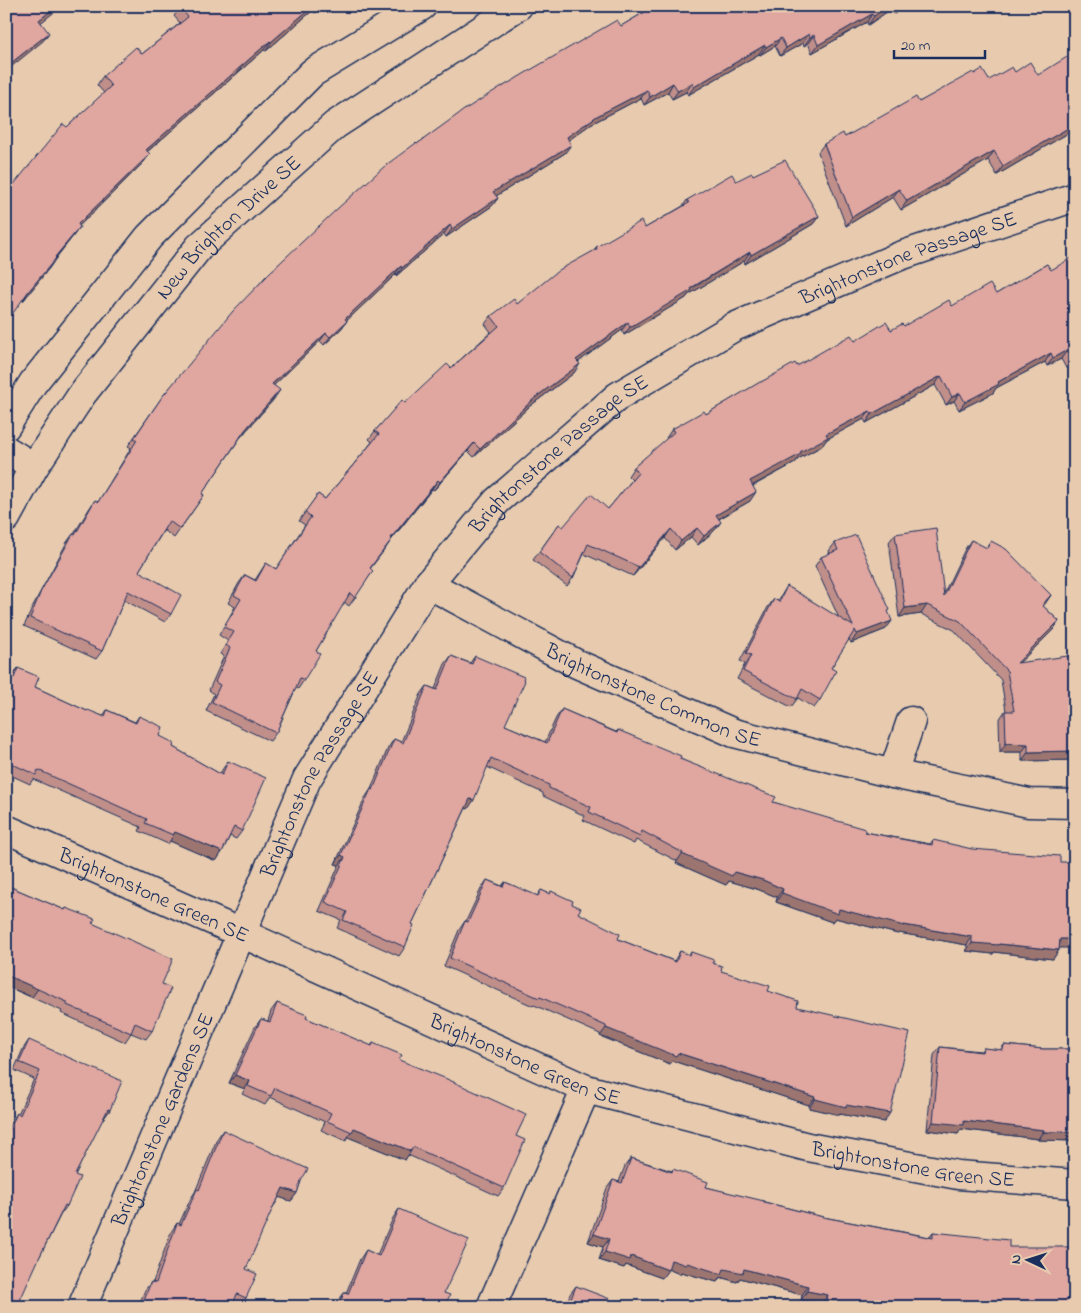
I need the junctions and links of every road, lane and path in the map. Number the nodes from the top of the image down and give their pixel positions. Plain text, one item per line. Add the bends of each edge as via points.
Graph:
1 (422, 6) edge
2 (518, 6) edge
3 (1075, 197) edge
4 (6, 426) edge
5 (6, 450) edge
6 (34, 467) junction
7 (6, 518) edge
8 (428, 584) junction
9 (911, 721) dead end
10 (893, 774) junction
11 (1075, 804) edge
12 (6, 830) edge
13 (241, 933) junction
14 (586, 1089) junction
15 (1075, 1184) edge
16 (82, 1307) edge
17 (491, 1307) edge

1 - 4 street via 312,73 149,237 33,383
2 - 6 street, New Brighton Drive SE via 335,125 199,247 83,393
3 - 8 street, Brightonstone Passage SE via 900,256 734,327 618,396 497,501
5 - 6 street
6 - 7 street, New Brighton Drive SE
8 - 10 street, Brightonstone Common SE via 577,664 734,732
8 - 13 street, Brightonstone Passage SE via 307,778
9 - 10 street
10 - 11 street, Brightonstone Common SE via 1029,803
12 - 13 street, Brightonstone Green SE
13 - 14 street, Brightonstone Green SE
13 - 16 street, Brightonstone Gardens SE
14 - 15 street, Brightonstone Green SE via 808,1147 958,1175
14 - 17 street

